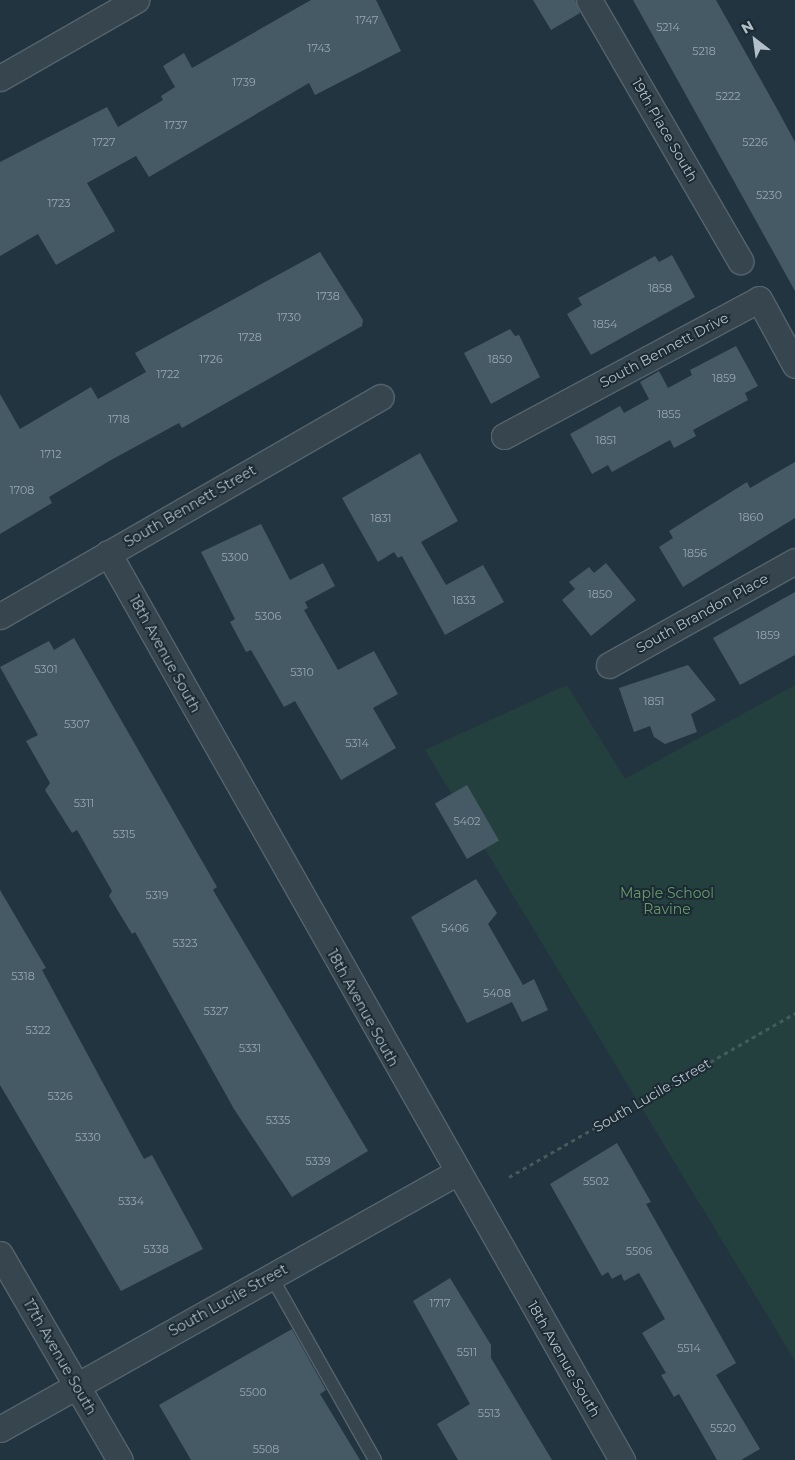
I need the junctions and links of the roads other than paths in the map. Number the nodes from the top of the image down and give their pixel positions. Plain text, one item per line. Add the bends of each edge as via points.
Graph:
1 (136, 0) edge
2 (590, 0) edge
3 (0, 78) edge
4 (740, 261) dead end
5 (795, 365) edge
6 (381, 397) dead end
7 (504, 436) dead end
8 (108, 553) junction
9 (795, 561) edge
10 (0, 616) edge
11 (609, 665) dead end
12 (456, 1173) junction
13 (0, 1254) edge
14 (271, 1276) junction
15 (77, 1386) junction
16 (0, 1429) edge
17 (120, 1460) edge
18 (375, 1460) edge
19 (622, 1460) edge

1 - 3 street
2 - 4 street, 19th Place South
5 - 7 street, South Bennett Drive via 760,299
6 - 8 street, South Bennett Street
8 - 10 street, South Bennett Street
8 - 12 street, 18th Avenue South
9 - 11 street, South Brandon Place
12 - 14 street, South Lucile Street
12 - 19 street, 18th Avenue South
13 - 15 street, 17th Avenue South
14 - 15 street, South Lucile Street
14 - 18 lane
15 - 16 street, South Lucile Street
15 - 17 street, 17th Avenue South

